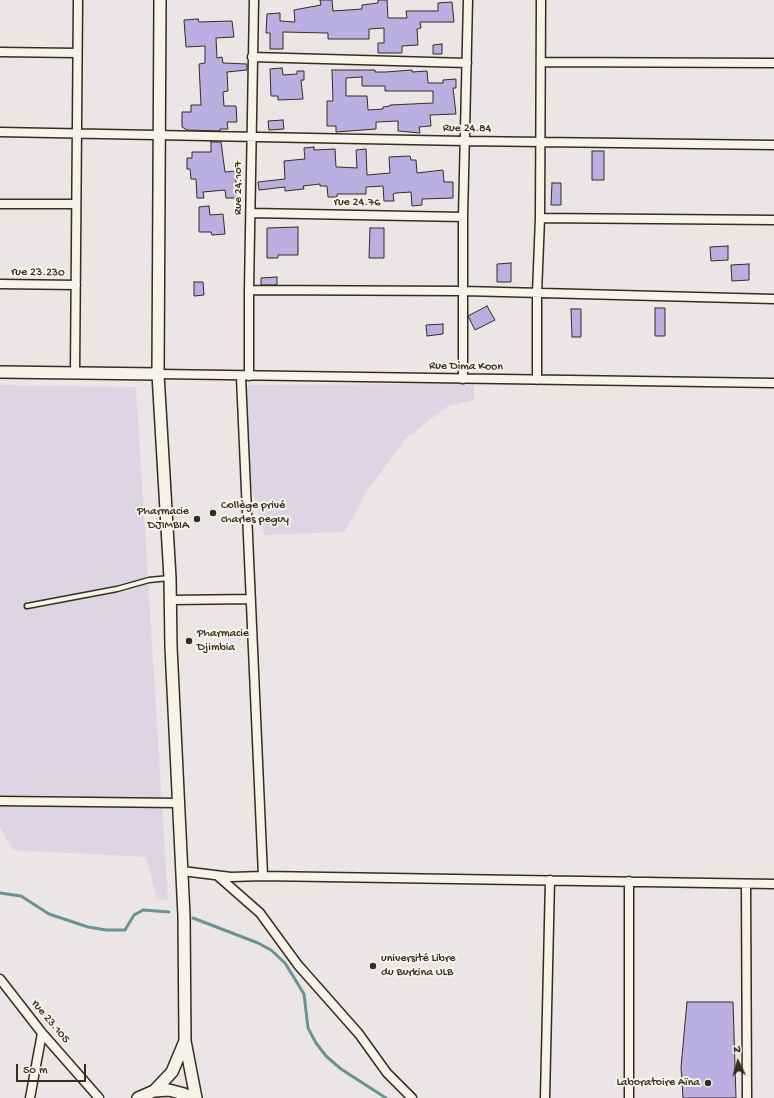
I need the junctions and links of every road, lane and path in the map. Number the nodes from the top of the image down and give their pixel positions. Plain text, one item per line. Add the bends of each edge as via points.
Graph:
1 (78, 0) edge
2 (160, 0) edge
3 (254, 0) edge
4 (468, 0) edge
5 (541, 0) edge
6 (0, 52) edge
7 (77, 53) junction
8 (252, 57) junction
9 (541, 62) junction
10 (467, 63) junction
11 (774, 63) edge
12 (0, 132) edge
13 (78, 133) junction
14 (159, 135) junction
15 (251, 138) junction
16 (465, 141) junction
17 (540, 142) junction
18 (774, 144) edge
19 (0, 204) edge
20 (75, 204) junction
21 (251, 213) junction
22 (463, 217) junction
23 (540, 218) junction
24 (774, 220) edge
25 (0, 284) edge
26 (76, 286) junction
27 (249, 290) junction
28 (464, 291) junction
29 (537, 293) junction
30 (774, 299) edge
31 (0, 372) edge
32 (75, 373) junction
33 (158, 374) junction
34 (245, 376) junction
35 (463, 379) junction
36 (537, 380) junction
37 (774, 383) edge
38 (170, 578) junction
39 (251, 599) junction
40 (171, 600) junction
41 (27, 606) dead end
42 (0, 801) edge
43 (179, 803) junction
44 (182, 871) junction
45 (263, 876) junction
46 (219, 877) junction
47 (550, 880) junction
48 (630, 882) junction
49 (746, 884) junction
50 (774, 884) edge
51 (0, 979) edge
52 (42, 1032) junction
53 (185, 1041) junction
54 (154, 1091) junction
55 (30, 1098) edge
56 (99, 1098) edge
57 (138, 1098) edge
58 (191, 1098) edge
59 (196, 1098) edge
60 (412, 1098) edge
61 (545, 1098) edge
62 (629, 1098) edge
63 (748, 1098) edge

1 - 7 street
2 - 14 street
3 - 8 street, Rue 24.107
4 - 10 street
5 - 9 street
6 - 7 street
7 - 13 street
8 - 10 street
8 - 15 street, Rue 24.107
9 - 11 street
9 - 17 street
10 - 16 street
12 - 13 street, Rue 24.84
13 - 14 street, Rue 24.84
13 - 20 street
14 - 15 street, Rue 24.84
14 - 33 street
15 - 16 street, Rue 24.84
15 - 21 street, Rue 24.107
16 - 17 street, Rue 24.84
16 - 22 street
17 - 18 street, Rue 24.84
17 - 23 street
19 - 20 street
20 - 26 street
21 - 22 street, rue 24.76
21 - 27 street, Rue 24.107
22 - 28 street
23 - 24 street
23 - 29 street
25 - 26 street, rue 23.230
26 - 32 street
27 - 28 street
27 - 34 street, Rue 24.107
28 - 29 street
28 - 35 street
29 - 30 street
29 - 36 street
31 - 32 street
32 - 33 street
33 - 34 street, Rue Dima Koon
33 - 38 street
34 - 35 street, Rue Dima Koon
34 - 39 street, Rue 24.107
35 - 36 street, Rue Dima Koon
36 - 37 street, Rue Dima Koon
38 - 40 street
38 - 41 lane via 149,580 117,589
39 - 40 street
39 - 45 street, Rue 24.107
40 - 43 street
42 - 43 street
43 - 44 street
44 - 46 street
44 - 53 street
45 - 46 street
45 - 47 street
46 - 60 street via 260,913 298,966 359,1034 387,1073
47 - 48 street
47 - 61 street
48 - 49 street
48 - 62 street
49 - 50 street
49 - 63 street
51 - 52 street, rue 23.105
52 - 55 street
52 - 56 street, rue 23.105
53 - 54 street via 172,1072
53 - 59 street
54 - 57 street
54 - 58 street via 170,1090

